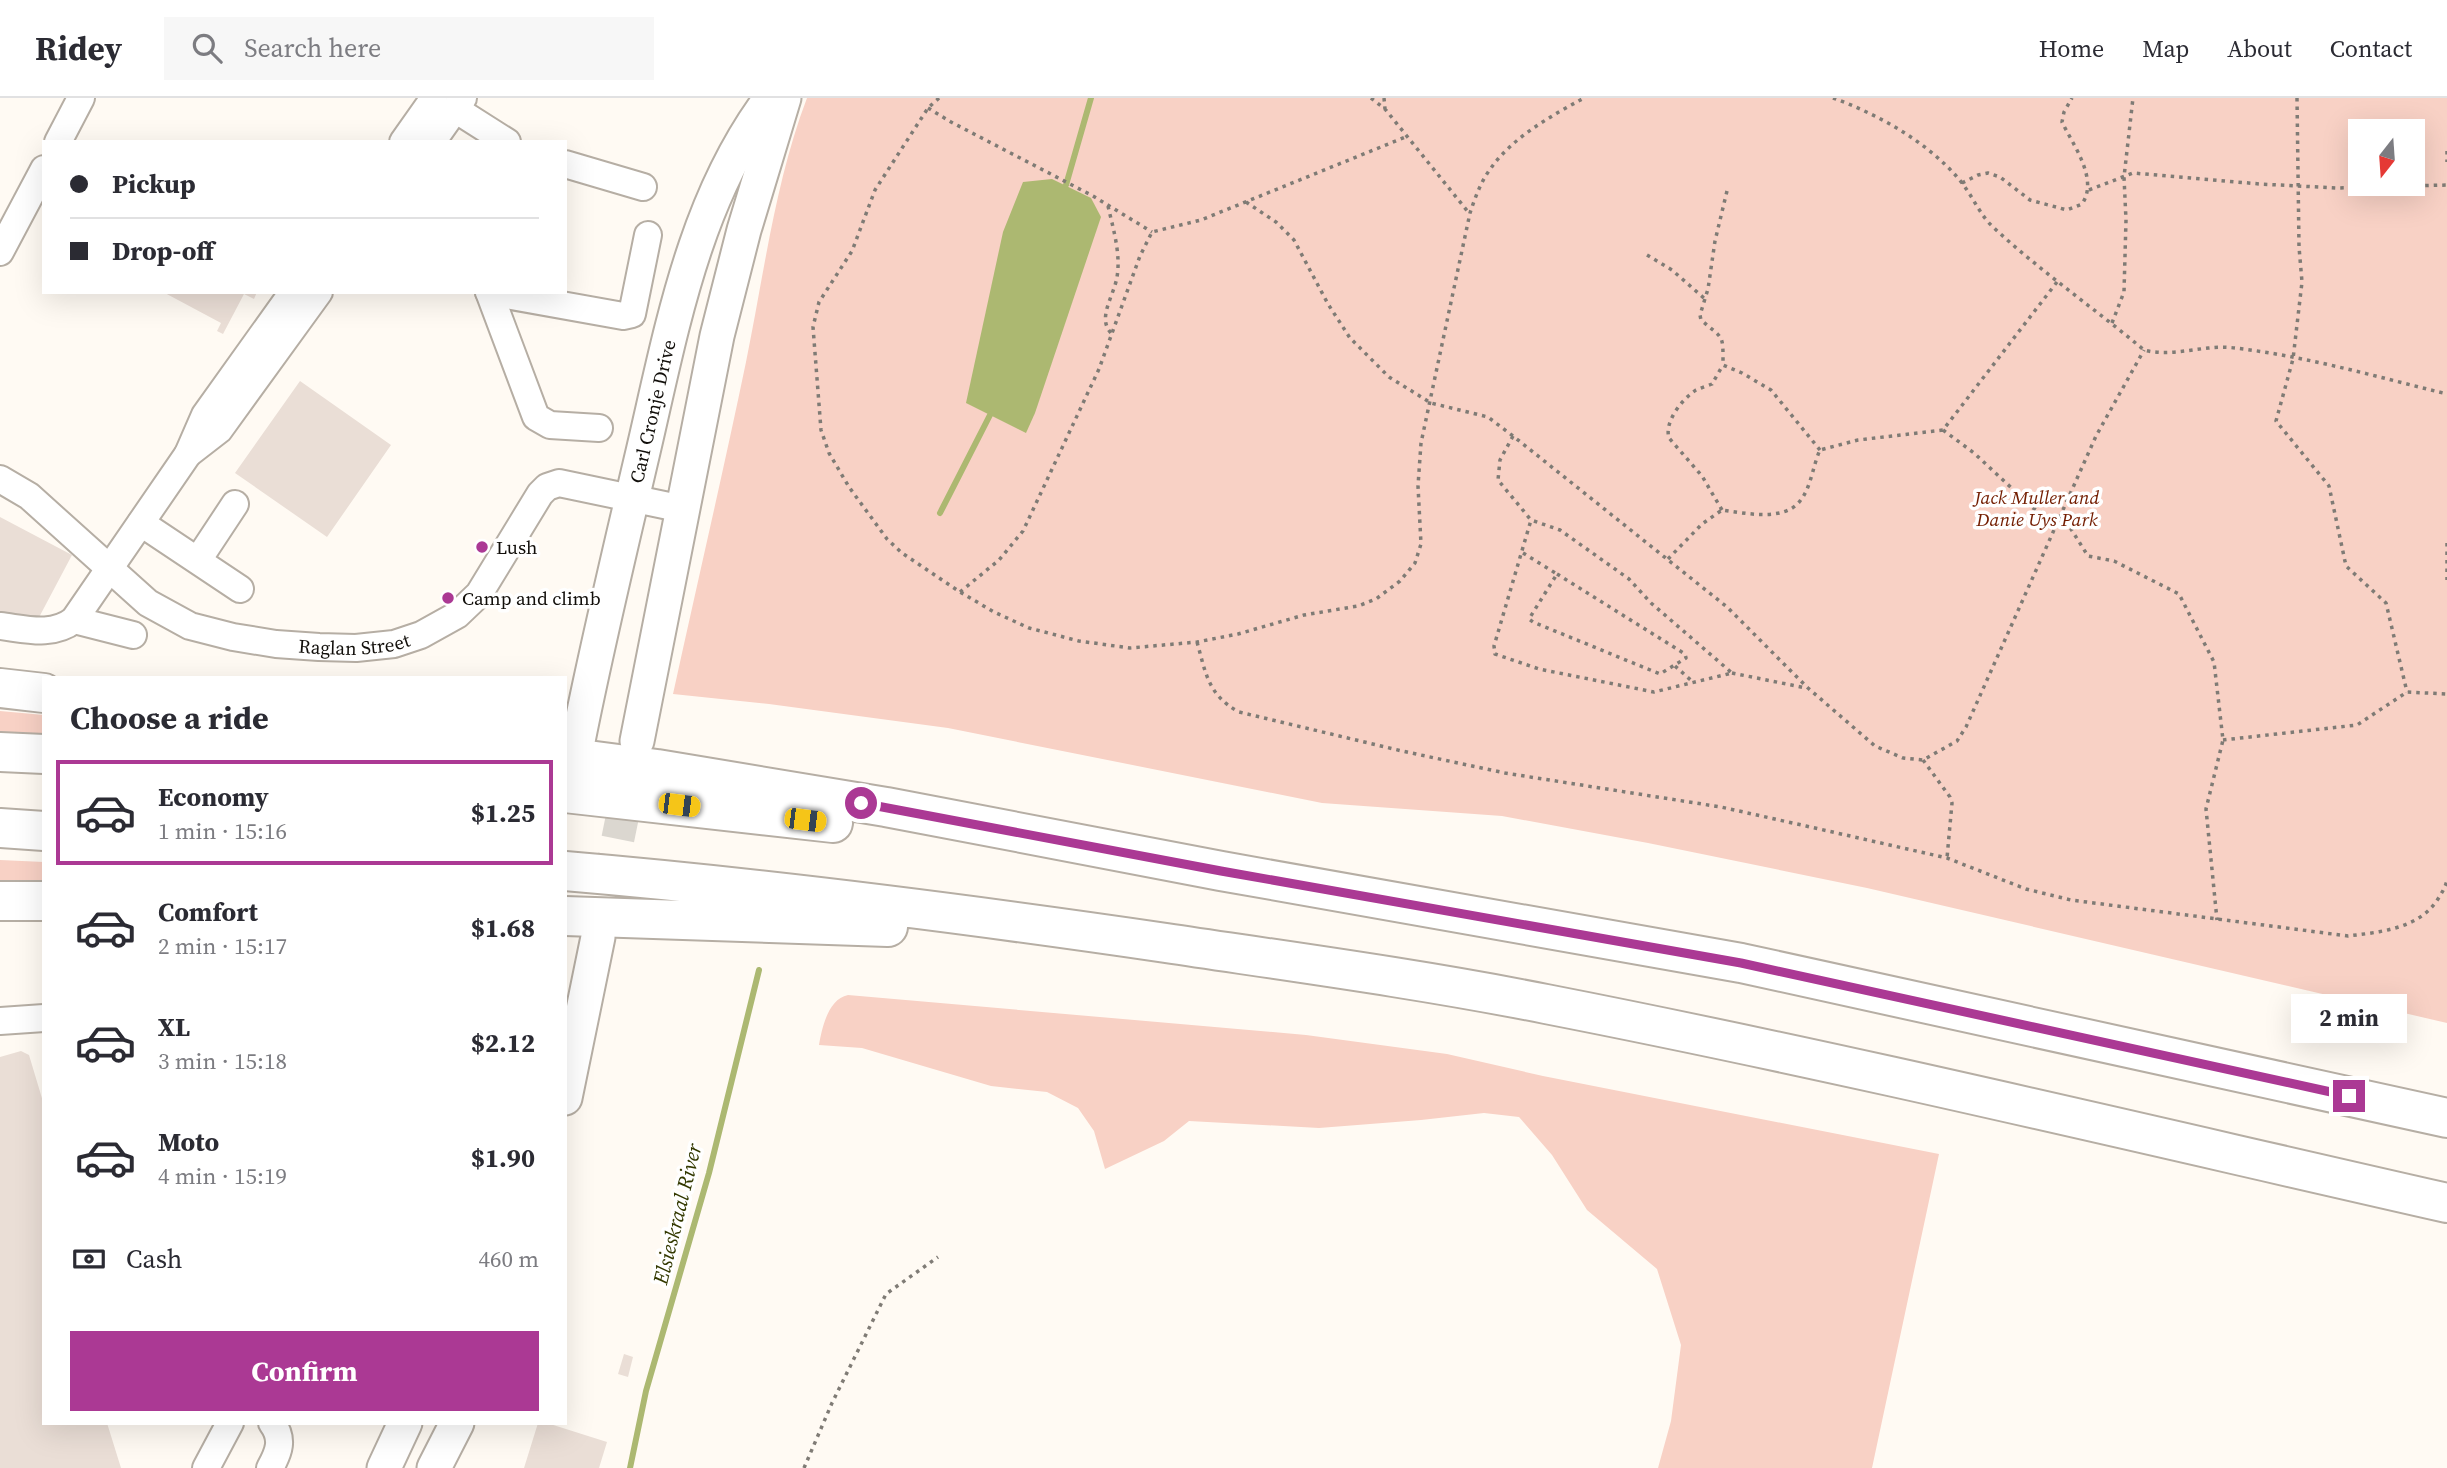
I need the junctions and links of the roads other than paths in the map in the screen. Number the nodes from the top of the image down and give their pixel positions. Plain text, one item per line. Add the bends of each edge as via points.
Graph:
1 (81, 98) edge
2 (771, 98) edge
3 (784, 98) edge
4 (450, 102) edge
5 (59, 140) edge
6 (405, 140) edge
7 (435, 140) edge
8 (505, 140) edge
9 (567, 165) edge
10 (42, 173) edge
11 (643, 187) dead end
12 (648, 235) dead end
13 (0, 252) edge
14 (292, 294) edge
15 (319, 294) edge
16 (490, 294) edge
17 (500, 294) edge
18 (599, 428) dead end
19 (188, 454) junction
20 (0, 479) edge
21 (632, 499) junction
22 (235, 504) dead end
23 (683, 509) junction
24 (141, 523) junction
25 (198, 560) junction
26 (110, 568) junction
27 (240, 589) dead end
28 (74, 620) junction
29 (1, 626) edge
30 (132, 635) dead end
31 (0, 688) edge
32 (42, 693) edge
33 (637, 741) tunnel mouth
34 (572, 749) edge
35 (0, 752) edge
36 (42, 754) edge
37 (567, 793) edge
38 (0, 828) edge
39 (42, 831) edge
40 (567, 871) edge
41 (1221, 871) junction
42 (0, 901) edge
43 (42, 901) edge
44 (567, 916) edge
45 (1079, 931) junction
46 (598, 937) tunnel mouth
47 (42, 1018) edge
48 (0, 1021) edge
49 (567, 1088) edge
50 (2447, 1118) edge
51 (2447, 1203) edge
52 (229, 1425) edge
53 (273, 1425) edge
54 (404, 1425) edge
55 (456, 1425) edge
56 (206, 1468) edge
57 (271, 1468) edge
58 (384, 1468) edge
59 (434, 1468) edge

1 - 5 street
2 - 21 main road, Carl Cronje Drive via 750,125 729,167 692,259
3 - 23 main road via 717,336
4 - 6 street
4 - 7 street
4 - 8 street
9 - 11 street
10 - 13 street
12 - 17 street via 632,314
14 - 19 street via 205,415
15 - 19 street via 219,430
16 - 18 street via 539,420 550,425
19 - 24 street
20 - 26 street, Raglan Street via 29,496
21 - 23 street, Raglan Street
21 - 26 street, Raglan Street via 559,483 547,487 479,594 451,619 394,643 356,648 276,644 190,626 148,603
21 - 34 main road, Carl Cronje Drive
22 - 25 street
23 - 33 main road
24 - 25 street
24 - 26 street
25 - 27 street
26 - 28 street
28 - 29 street via 64,628 47,631
28 - 30 street
31 - 32 highway
34 - 41 highway via 657,769
35 - 36 highway
37 - 41 highway
38 - 39 highway
40 - 45 highway via 790,893
41 - 50 highway via 1741,963
42 - 43 highway
44 - 45 highway
45 - 51 highway via 1541,1003
46 - 49 main road
47 - 48 street
52 - 56 street
53 - 57 street via 280,1443
54 - 58 main road
55 - 59 main road

